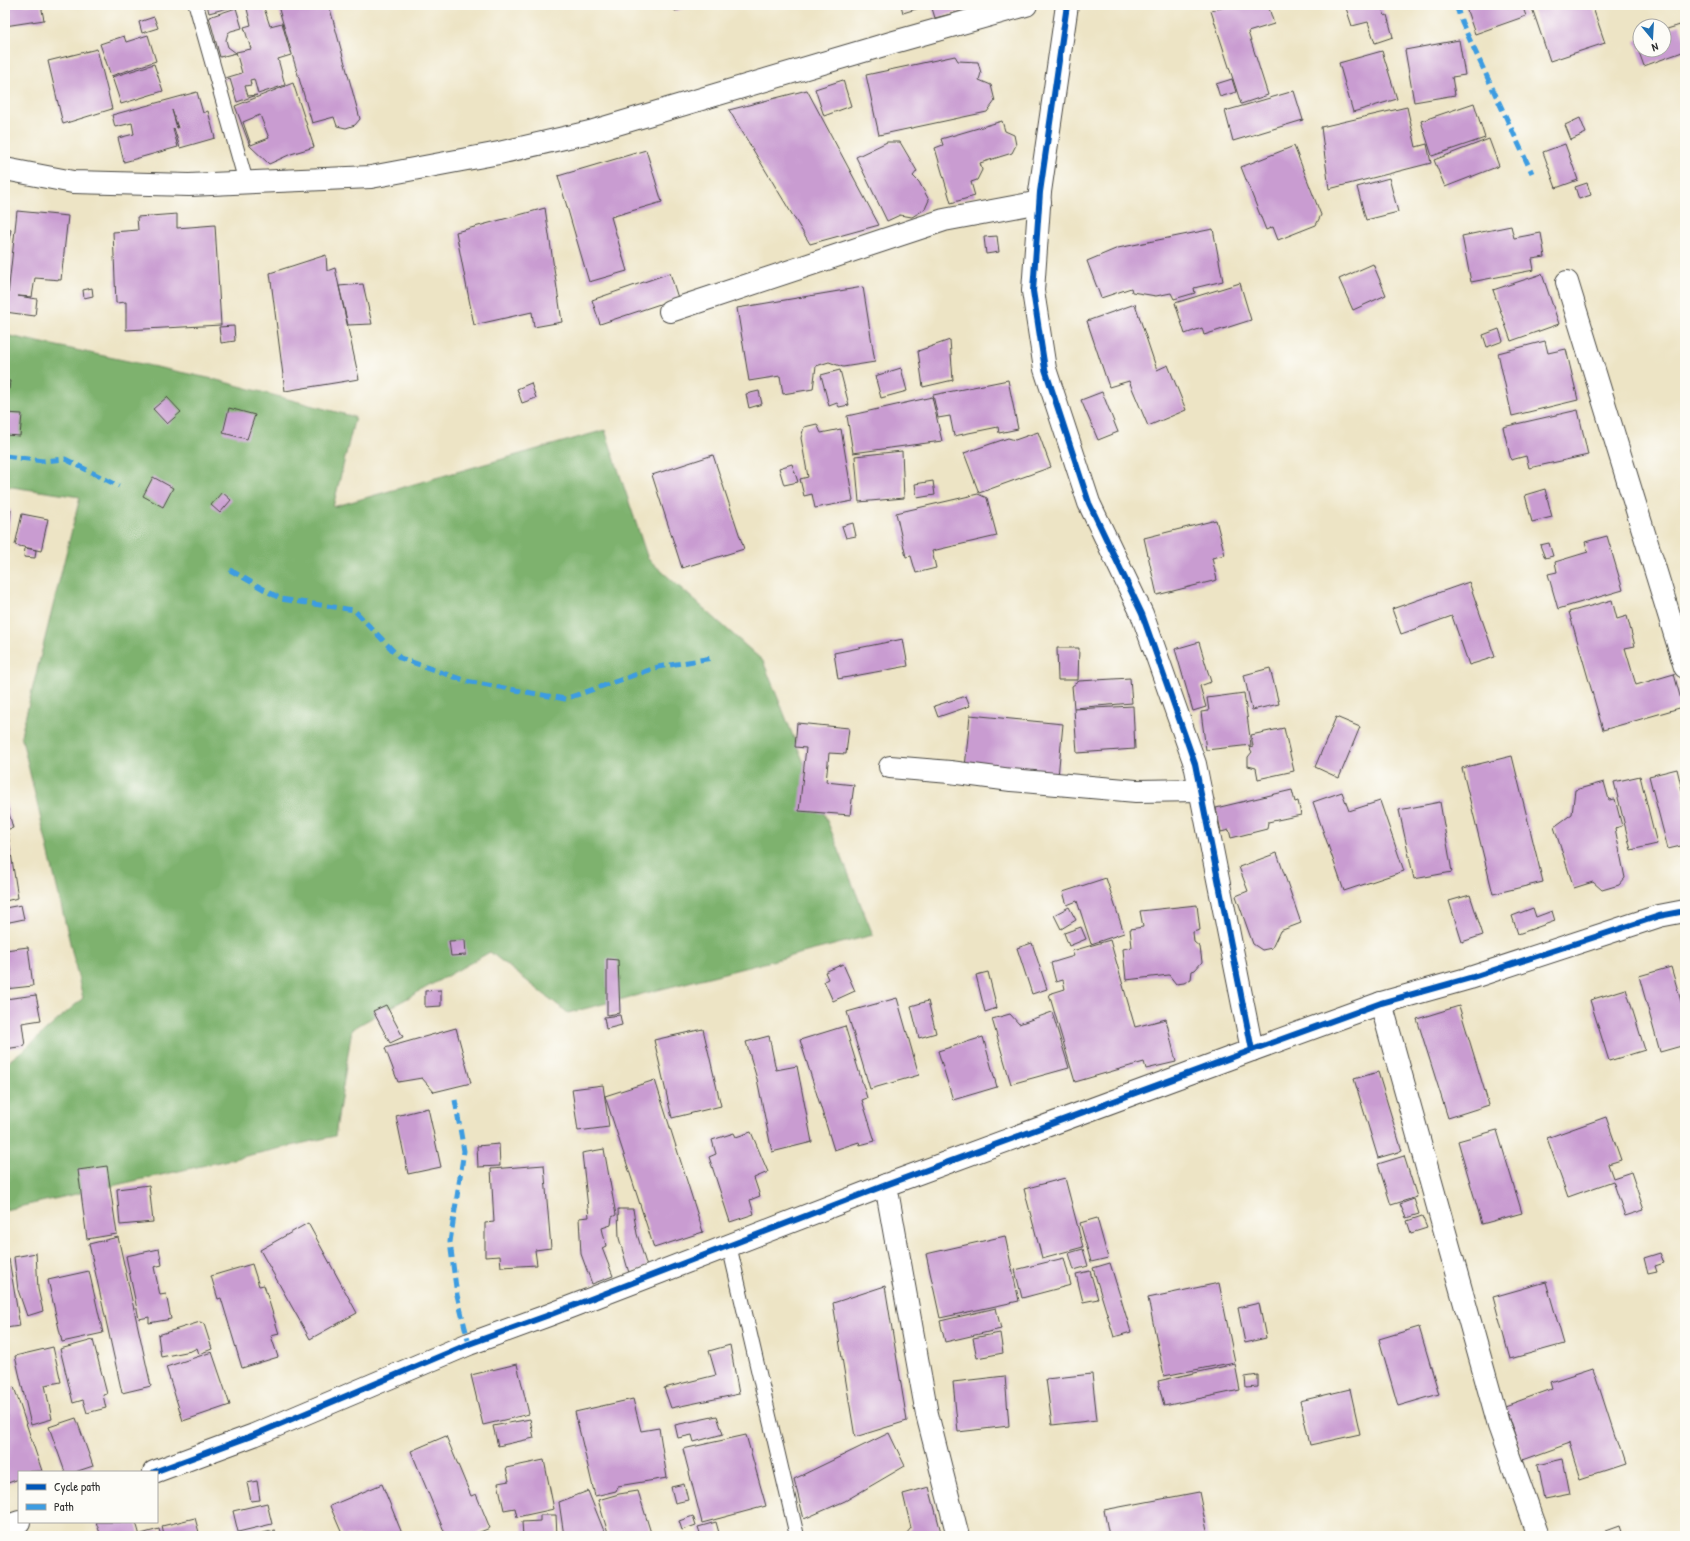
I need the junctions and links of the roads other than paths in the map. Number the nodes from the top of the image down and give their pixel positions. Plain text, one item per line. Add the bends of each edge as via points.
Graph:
1 (196, 5) edge
2 (1026, 5) edge
3 (1067, 5) edge
4 (5, 169) edge
5 (246, 182) junction
6 (1040, 202) junction
7 (1567, 282) dead end
8 (670, 311) dead end
9 (1685, 667) edge
10 (890, 767) dead end
11 (1200, 790) junction
12 (1685, 911) edge
13 (1381, 1003) junction
14 (1252, 1050) junction
15 (886, 1185) junction
16 (729, 1245) junction
17 (157, 1471) edge
18 (18, 1522) edge
19 (5, 1527) edge
20 (797, 1536) edge
21 (958, 1536) edge
22 (1538, 1536) edge

1 - 5 lane
2 - 5 street via 590,132 499,153 371,177
3 - 6 street
4 - 5 street via 73,182 189,185
6 - 8 street via 944,220
6 - 11 street via 1033,291 1045,369 1089,503 1142,614 1194,764
7 - 9 street
10 - 11 street via 1136,792
11 - 14 street
12 - 13 street via 1659,916 1473,977
13 - 14 street
13 - 22 street via 1499,1426
14 - 15 street
15 - 16 street
15 - 21 street via 927,1414
16 - 17 street via 469,1344 254,1435
16 - 20 lane
18 - 19 street

